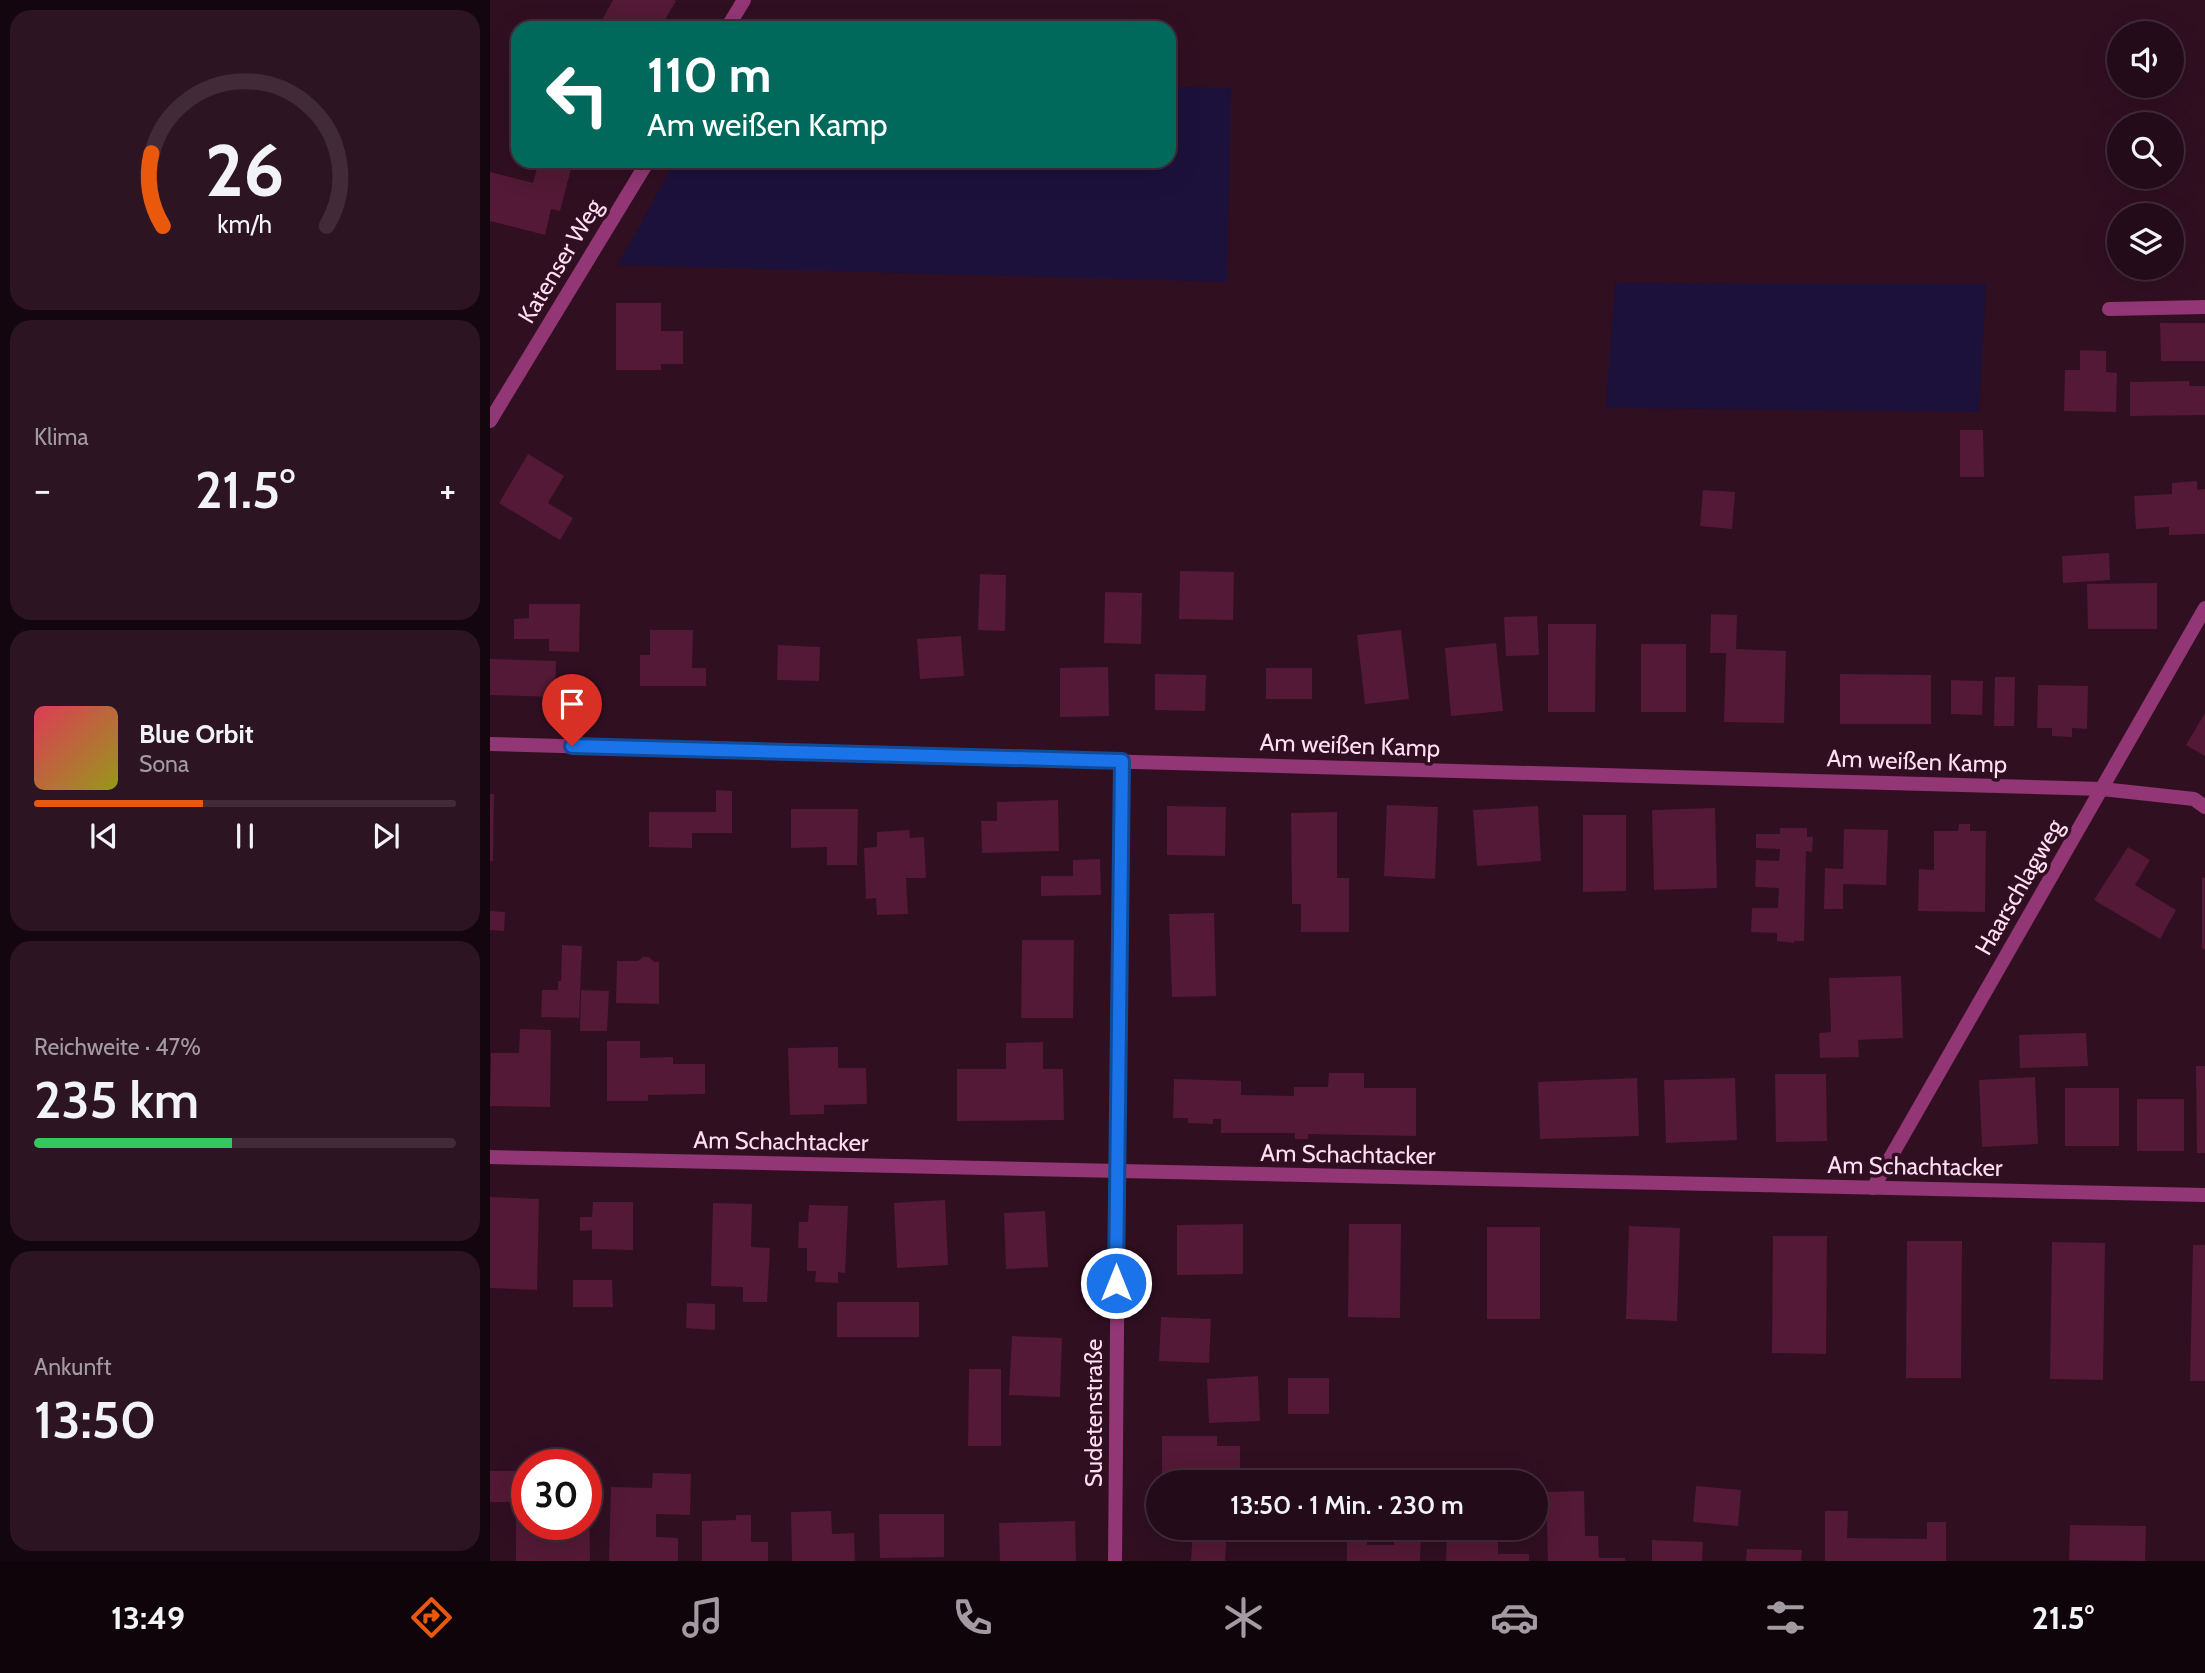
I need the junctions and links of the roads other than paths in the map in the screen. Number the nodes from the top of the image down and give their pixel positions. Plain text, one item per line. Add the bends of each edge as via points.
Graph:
1 (744, 0) edge
2 (731, 21) edge
3 (644, 168) edge
4 (2205, 307) edge
5 (2109, 309) dead end
6 (490, 421) edge
7 (2205, 608) edge
8 (490, 744) edge
9 (1122, 761) junction
10 (2102, 789) junction
11 (2205, 807) edge
12 (490, 1157) edge
13 (1117, 1171) junction
14 (1873, 1188) junction
15 (2205, 1195) edge
16 (1115, 1561) edge

1 - 2 street
3 - 6 street, Katenser Weg
4 - 5 street
7 - 10 street, Haarschlagweg
8 - 9 street, Am weißen Kamp
9 - 10 street, Am weißen Kamp
9 - 13 street, Sudetenstraße
10 - 11 street, Am weißen Kamp via 2194,799
10 - 14 street, Haarschlagweg
12 - 13 street, Am Schachtacker
13 - 14 street, Am Schachtacker
13 - 16 street, Sudetenstraße
14 - 15 street, Am Schachtacker

